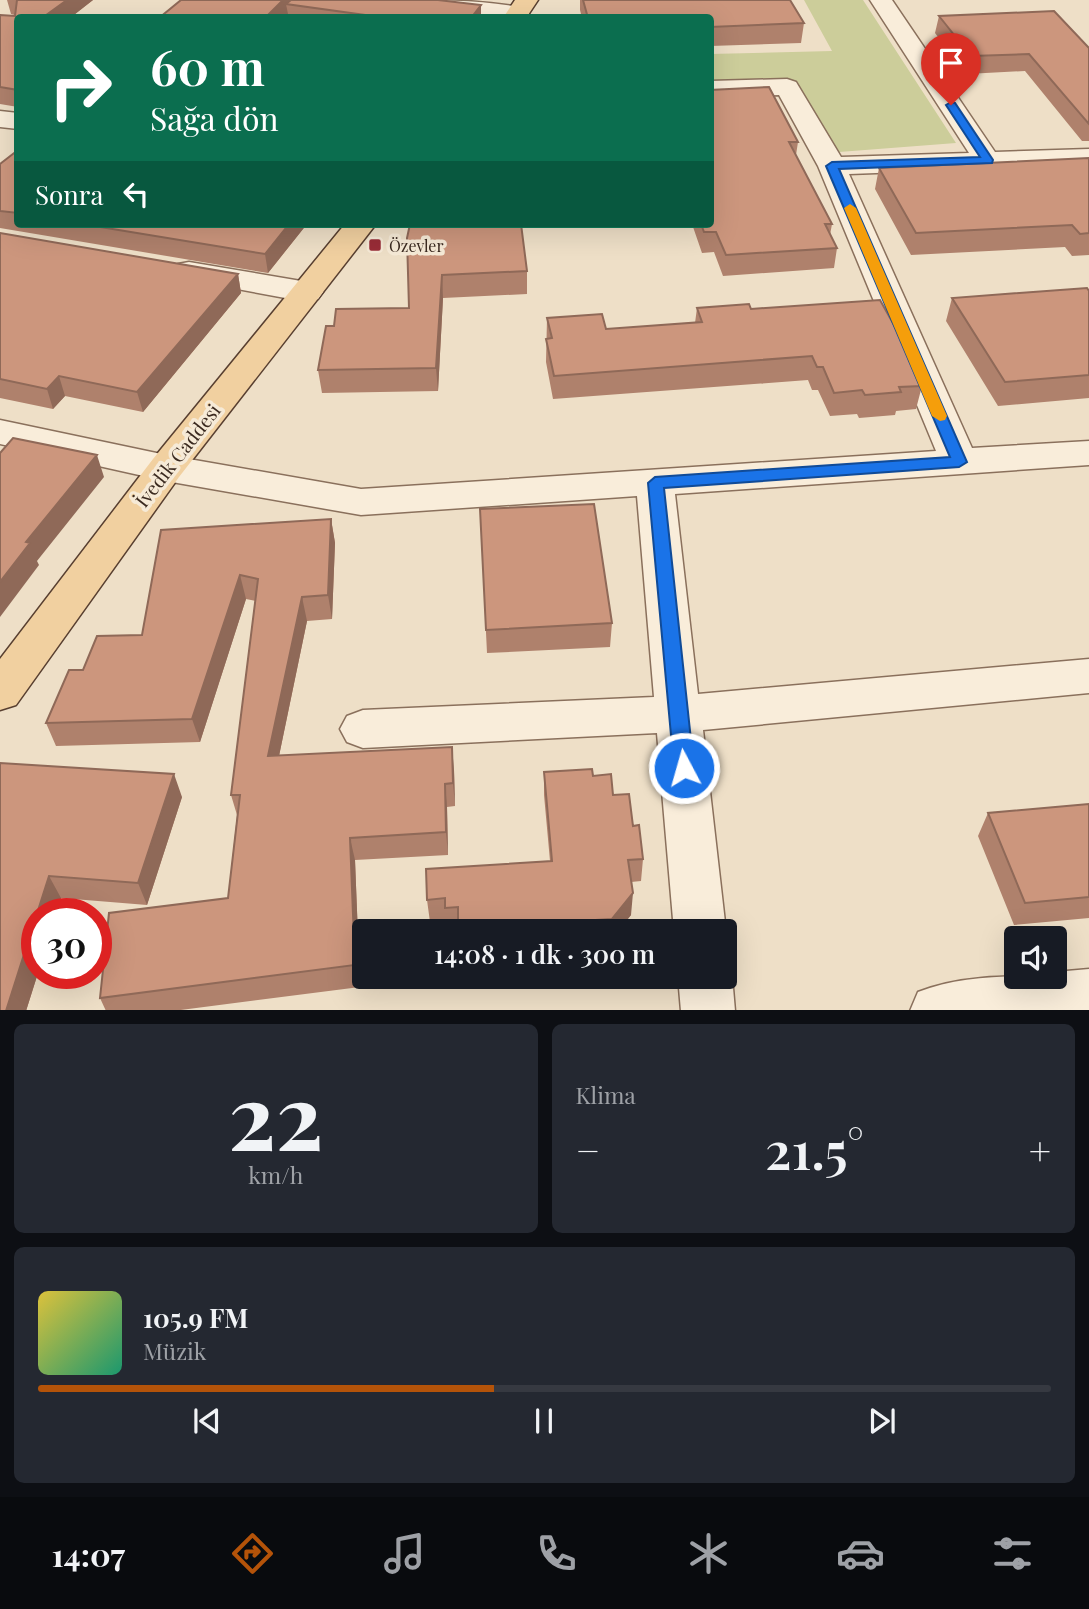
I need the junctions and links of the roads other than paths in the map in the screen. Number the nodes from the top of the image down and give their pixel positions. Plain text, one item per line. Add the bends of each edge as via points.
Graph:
1 (410, 0) edge
2 (881, 0) edge
3 (519, 10) edge
4 (714, 89) edge
5 (1089, 157) edge
6 (988, 160) junction
7 (832, 166) junction
8 (358, 228) edge
9 (160, 267) edge
10 (307, 292) junction
11 (0, 432) edge
12 (1089, 453) edge
13 (959, 462) junction
14 (166, 468) junction
15 (655, 483) junction
16 (5, 675) edge
17 (1089, 676) edge
18 (678, 714) junction
19 (363, 729) dead end
20 (699, 919) edge
21 (706, 989) edge
22 (1089, 995) edge
23 (708, 1010) edge
24 (937, 1010) edge

1 - 3 street
2 - 6 street
4 - 7 street via 787,87
5 - 6 street
6 - 7 street
7 - 13 street
8 - 10 main road, İvedik Caddesi
9 - 10 street
10 - 14 main road, İvedik Caddesi
11 - 14 street
12 - 13 street
13 - 15 street
14 - 15 street via 361,502
14 - 16 main road, İvedik Caddesi
15 - 18 street
17 - 18 street
18 - 19 street
18 - 20 street
21 - 23 street
22 - 24 street

